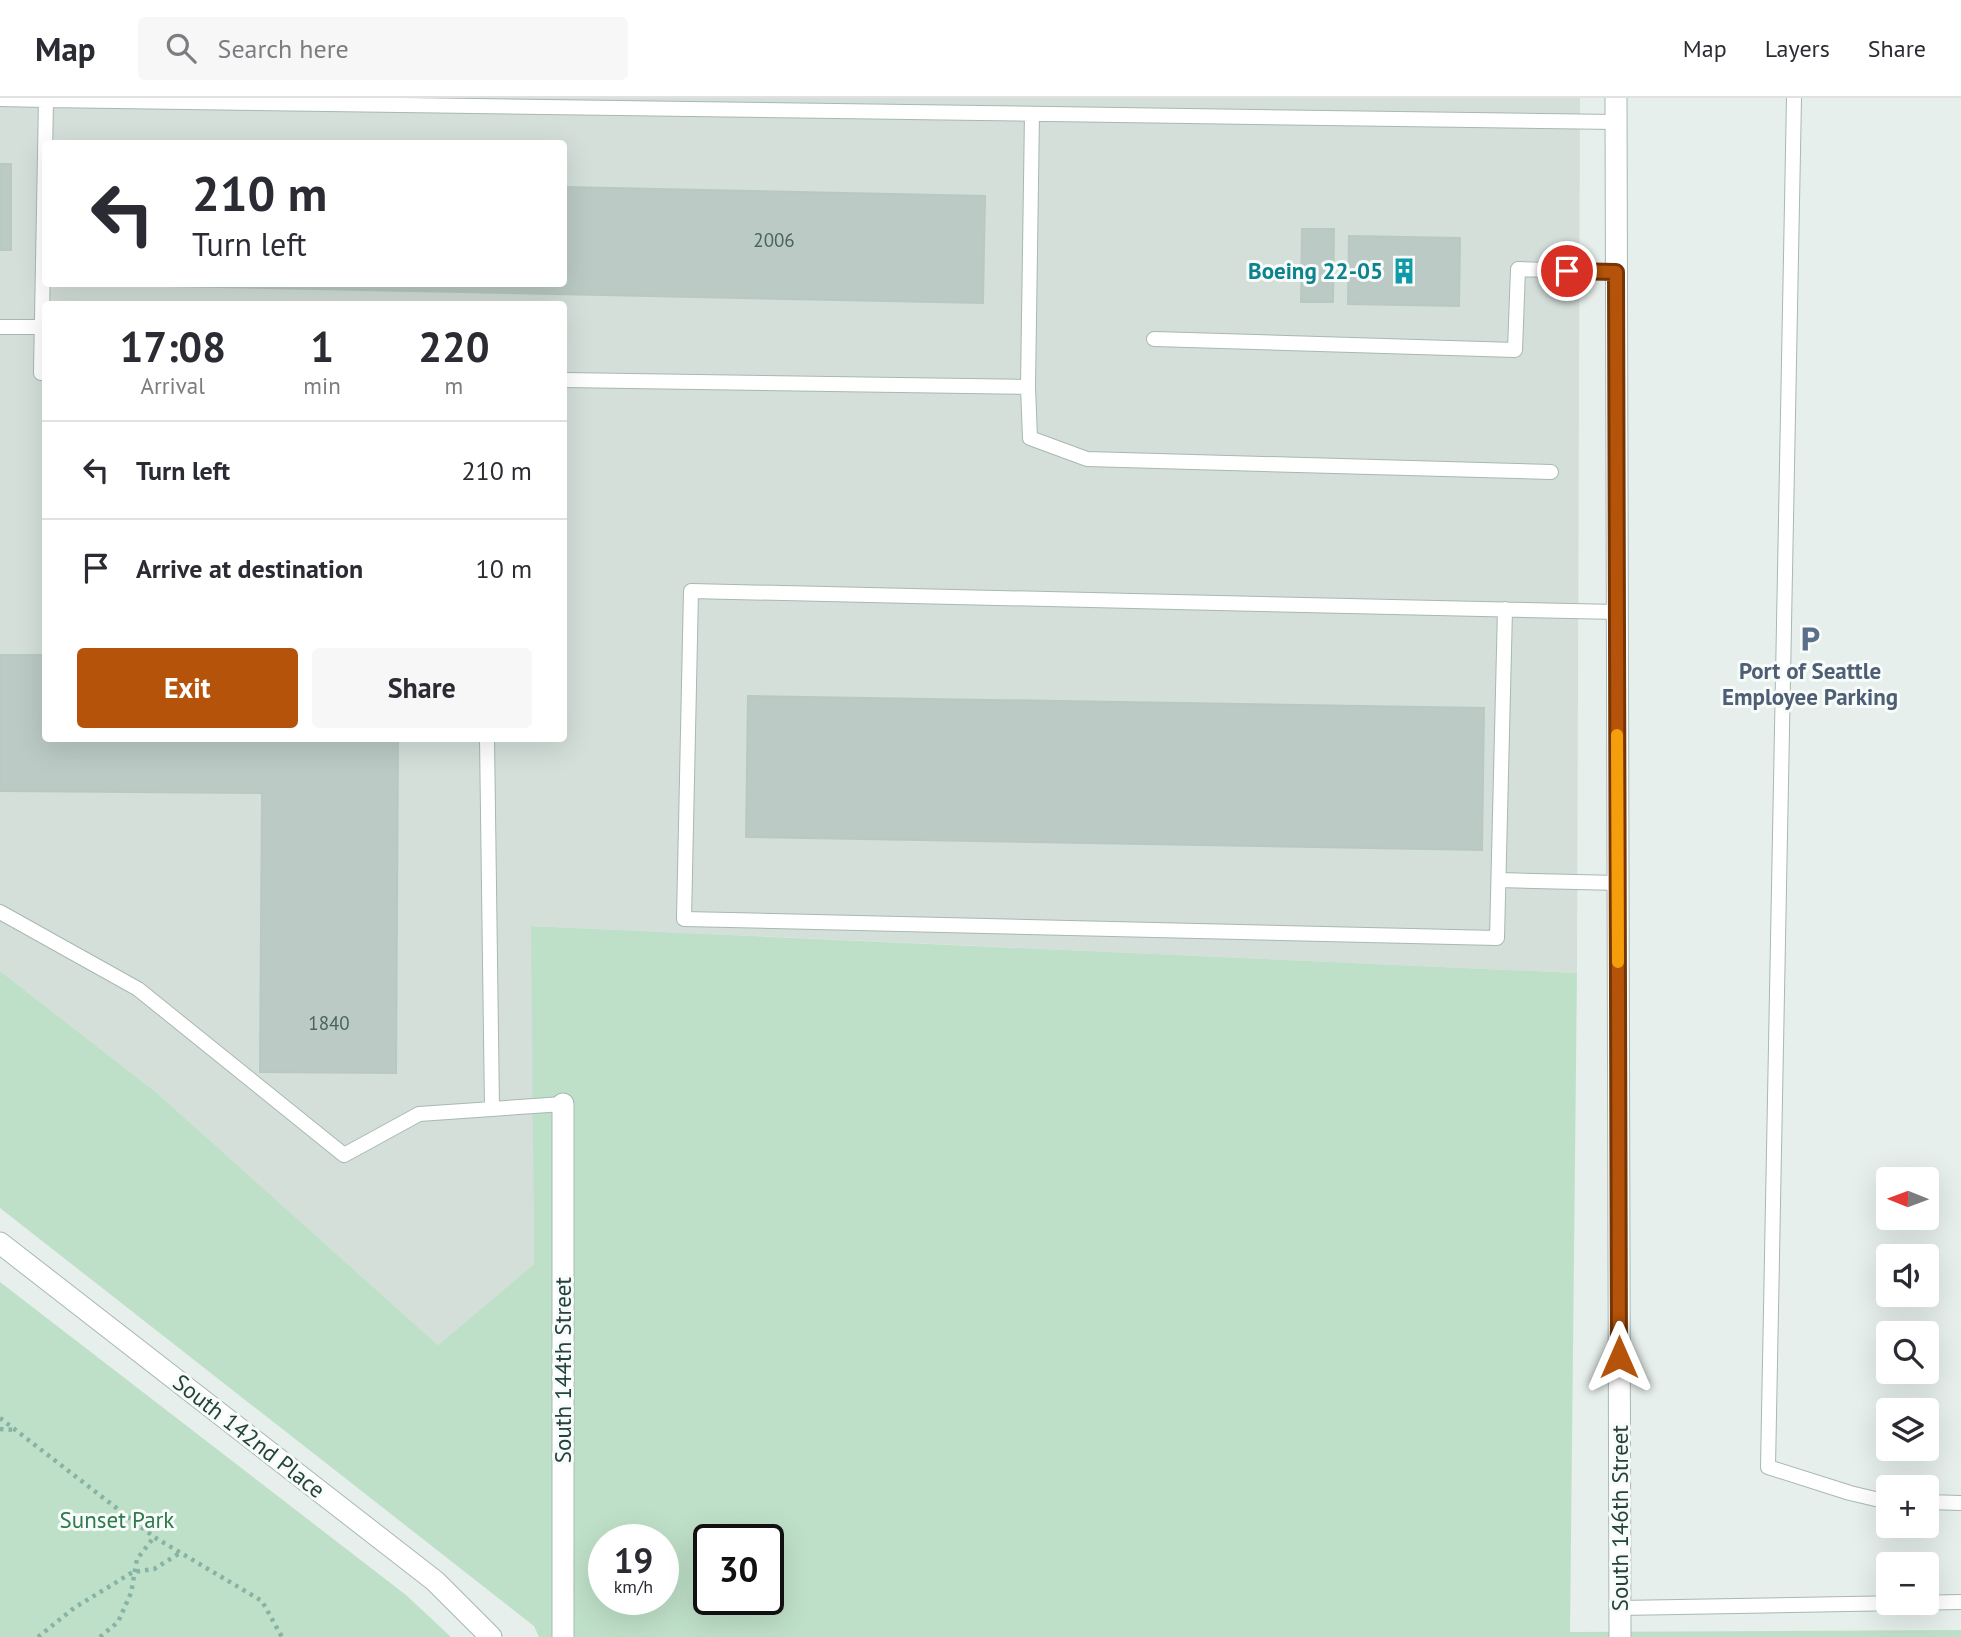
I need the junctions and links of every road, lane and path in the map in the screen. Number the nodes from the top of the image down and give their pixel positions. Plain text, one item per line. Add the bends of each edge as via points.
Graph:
1 (1616, 98) edge
2 (1794, 98) edge
3 (0, 99) edge
4 (46, 100) junction
5 (1032, 114) junction
6 (1616, 122) junction
7 (45, 140) edge
8 (1616, 272) junction
9 (0, 327) edge
10 (42, 327) joint
11 (1154, 339) dead end
12 (42, 373) edge
13 (567, 380) edge
14 (1028, 387) junction
15 (1551, 472) dead end
16 (1505, 610) junction
17 (1617, 612) junction
18 (486, 742) edge
19 (1499, 880) junction
20 (1618, 883) junction
21 (0, 912) edge
22 (563, 1104) joint
23 (492, 1109) junction
24 (0, 1243) edge
25 (0, 1418) edge
26 (0, 1429) edge
27 (16, 1430) junction
28 (1876, 1499) edge
29 (1939, 1502) edge
30 (1961, 1503) edge
31 (153, 1537) junction
32 (180, 1553) junction
33 (133, 1572) junction
34 (1961, 1602) edge
35 (1620, 1608) junction
36 (38, 1637) edge
37 (100, 1637) edge
38 (282, 1637) edge
39 (491, 1637) edge
40 (563, 1637) edge
41 (1620, 1637) edge

1 - 6 street, South 146th Street
2 - 28 lane via 1768,1467
3 - 4 lane
4 - 5 lane
4 - 7 lane
5 - 6 lane
5 - 14 lane
6 - 8 street, South 146th Street
8 - 11 lane via 1517,269 1515,350
8 - 17 street, South 146th Street
9 - 10 lane
10 - 12 lane
13 - 14 lane
14 - 15 lane via 1030,438 1087,459
16 - 17 lane
16 - 19 lane
16 - 19 lane via 691,591 684,919 1497,938
17 - 20 street, South 146th Street
18 - 23 lane
19 - 20 lane
20 - 35 street, South 146th Street
21 - 23 lane via 138,989 344,1154 419,1114
22 - 23 lane
22 - 40 street, South 144th Street
24 - 39 street, South 142nd Place via 435,1581
25 - 27 path
26 - 27 path
27 - 31 path
29 - 30 lane
31 - 32 path
31 - 33 path
32 - 33 path via 153,1569
32 - 38 path via 262,1601
33 - 36 path via 74,1608
33 - 37 path via 131,1593 118,1622
34 - 35 lane
35 - 41 street, South 146th Street

